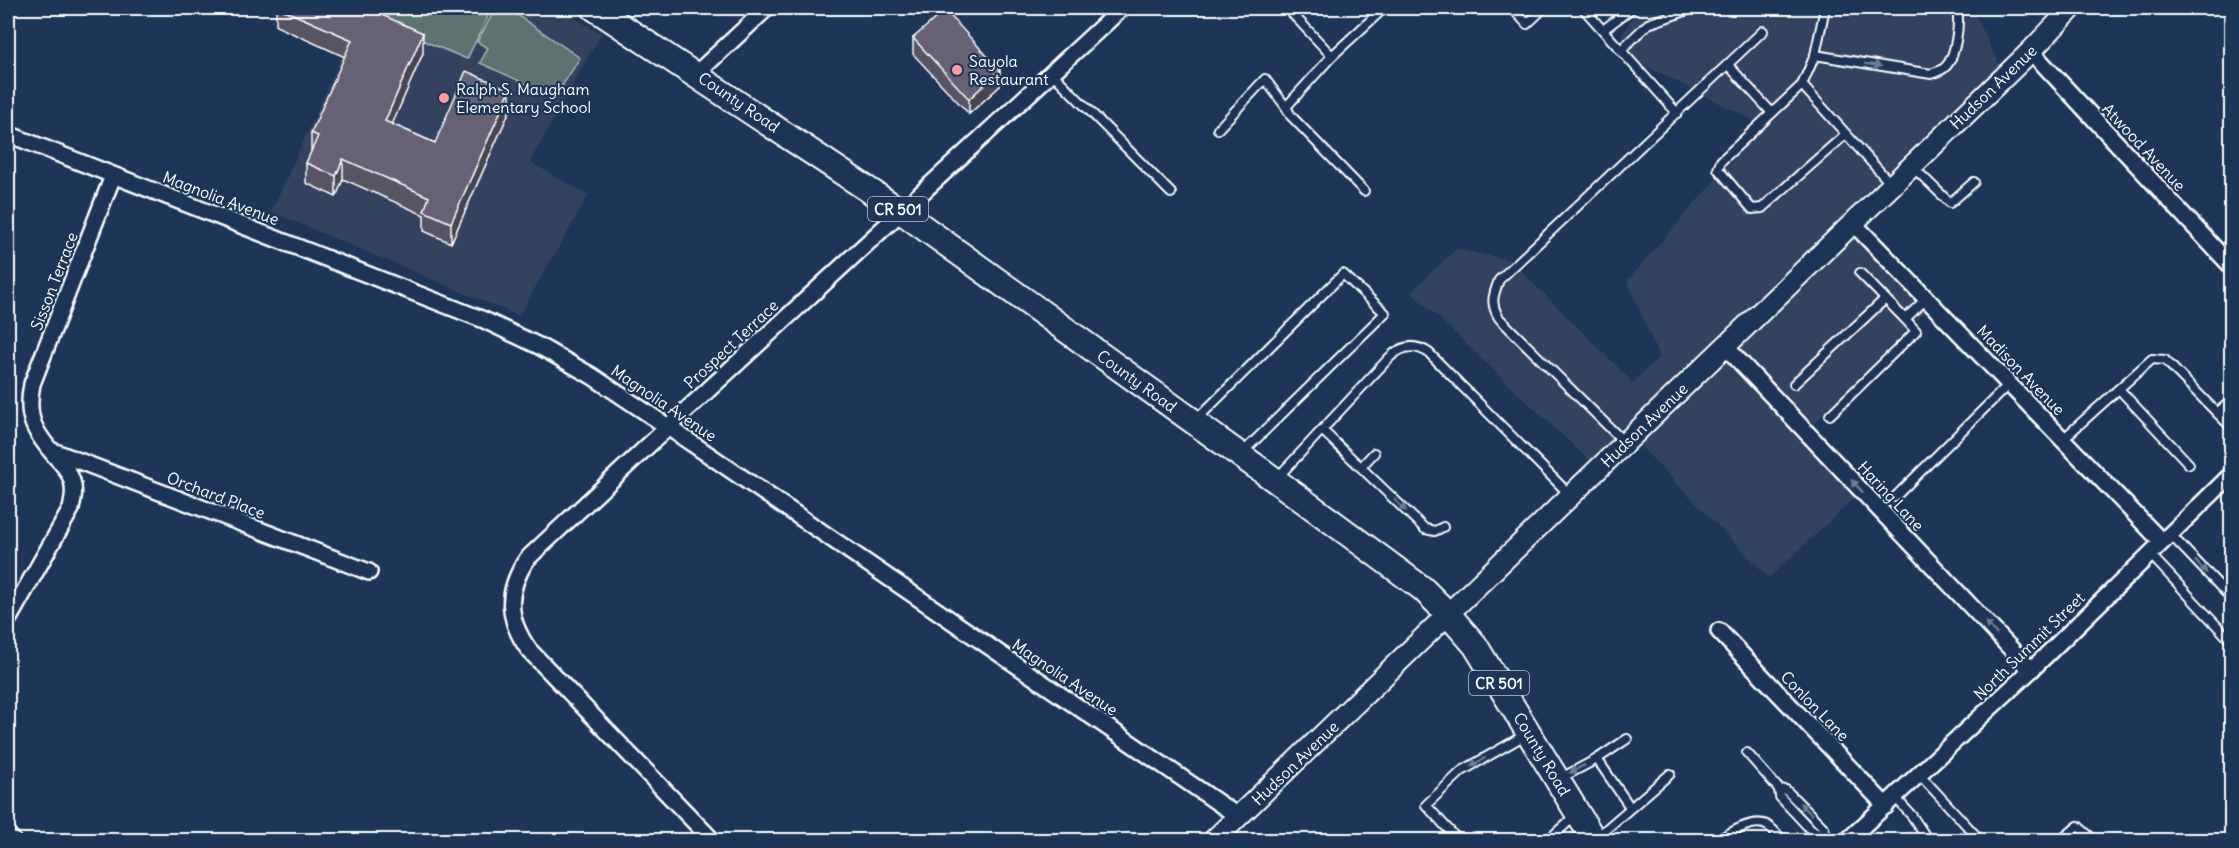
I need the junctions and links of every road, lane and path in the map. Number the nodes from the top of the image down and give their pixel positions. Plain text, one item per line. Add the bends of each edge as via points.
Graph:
1 (594, 8) edge
2 (767, 8) edge
3 (1122, 8) edge
4 (1287, 8) edge
5 (1384, 8) edge
6 (1512, 8) edge
7 (1544, 8) edge
8 (1583, 8) edge
9 (1632, 8) edge
10 (1668, 8) edge
11 (1694, 8) edge
12 (1825, 8) edge
13 (1958, 8) edge
14 (2072, 8) edge
15 (1672, 16) junction
16 (1603, 30) junction
17 (1763, 32) dead end
18 (1621, 50) junction
19 (2031, 51) junction
20 (1815, 55) junction
21 (1332, 56) junction
22 (1728, 65) junction
23 (1052, 73) junction
24 (696, 74) junction
25 (1802, 85) junction
26 (1286, 107) junction
27 (1677, 113) junction
28 (1772, 113) junction
29 (1218, 129) dead end
30 (8, 134) edge
31 (1846, 134) junction
32 (1912, 166) junction
33 (113, 176) junction
34 (1974, 182) dead end
35 (1893, 185) junction
36 (1364, 191) dead end
37 (1171, 193) dead end
38 (902, 212) junction
39 (1854, 223) junction
40 (2232, 267) edge
41 (1860, 273) dead end
42 (1927, 298) junction
43 (1885, 299) junction
44 (1905, 319) junction
45 (1725, 346) junction
46 (1794, 384) dead end
47 (2009, 384) junction
48 (2119, 389) junction
49 (2232, 400) edge
50 (2217, 413) junction
51 (1830, 415) dead end
52 (1194, 422) junction
53 (668, 427) junction
54 (2232, 428) edge
55 (1322, 430) junction
56 (2063, 439) junction
57 (1626, 443) junction
58 (51, 450) junction
59 (1374, 453) dead end
60 (1240, 455) junction
61 (2189, 464) dead end
62 (1360, 467) junction
63 (2232, 474) edge
64 (1275, 480) junction
65 (1571, 496) junction
66 (1895, 497) dead end
67 (1443, 527) dead end
68 (2166, 538) junction
69 (2150, 554) junction
70 (369, 572) dead end
71 (2232, 599) edge
72 (1448, 614) junction
73 (8, 620) edge
74 (1719, 631) dead end
75 (2232, 642) edge
76 (2031, 670) junction
77 (1529, 732) junction
78 (1627, 740) dead end
79 (1747, 753) dead end
80 (1597, 759) junction
81 (1670, 774) dead end
82 (1919, 774) junction
83 (1557, 780) junction
84 (1890, 801) junction
85 (1630, 807) junction
86 (1578, 813) junction
87 (1239, 817) junction
88 (1828, 838) edge
89 (712, 840) edge
90 (1214, 840) edge
91 (1458, 840) edge
92 (1548, 840) edge
93 (1594, 840) edge
94 (1718, 840) edge
95 (1782, 840) edge
96 (1848, 840) edge
97 (1928, 840) edge
98 (1980, 840) edge
99 (2061, 840) edge
100 (2094, 840) edge

1 - 24 main road, County Road / CR 501
2 - 24 street
3 - 23 street, Prospect Terrace
4 - 21 lane
5 - 21 lane
6 - 7 lane via 1527,24
8 - 16 lane
9 - 16 lane
10 - 15 lane
11 - 15 lane
12 - 20 lane
20 -> 13 lane via 1931,74 1943,70 1950,62 1959,25
14 - 19 street, Hudson Avenue
15 - 18 lane via 1648,24
16 - 18 lane
17 - 22 lane
18 - 27 lane
19 - 32 street, Hudson Avenue
19 - 40 street, Atwood Avenue
20 - 25 lane
21 - 26 lane
22 - 27 lane
22 - 28 lane
23 - 37 lane
23 - 38 street, Prospect Terrace
24 - 38 main road, County Road / CR 501
25 - 28 lane
25 - 31 lane
26 - 29 lane via 1266,79
26 - 36 lane
27 - 57 lane via 1499,280 1492,298 1498,318
28 - 31 lane via 1721,161 1718,169 1752,208 1762,208
30 - 33 street, Magnolia Avenue
31 - 35 lane
32 - 34 lane via 1950,203
32 - 35 street, Hudson Avenue
33 - 53 street, Magnolia Avenue via 484,320 592,376
33 - 58 street, Sisson Terrace via 30,392 30,416 36,433
35 - 39 street, Hudson Avenue
38 - 52 main road, County Road / CR 501
38 - 53 street, Prospect Terrace
39 - 42 street, Madison Avenue
39 - 45 street, Hudson Avenue
41 - 43 lane
42 - 44 lane
42 - 47 street, Madison Avenue
43 - 44 lane
43 - 46 lane
44 - 51 lane via 1916,331
45 - 57 street, Hudson Avenue
76 -> 45 street, Haring Lane
47 - 56 street, Madison Avenue
47 - 66 lane
48 - 50 lane via 2152,359 2165,360
48 - 56 lane
48 - 61 lane
49 - 50 lane
50 - 54 lane
52 - 60 main road, County Road / CR 501
52 - 60 lane via 1343,274 1385,314
53 - 87 street, Magnolia Avenue
53 - 89 street, Prospect Terrace via 527,559 518,573 511,605 513,621 529,650
55 - 62 lane
55 - 64 lane
55 - 65 lane via 1396,350 1422,348
56 - 68 street, Madison Avenue
57 - 65 street, Hudson Avenue
58 - 70 street, Orchard Place
58 - 73 street, Sisson Terrace via 72,481 71,509
59 - 62 lane
60 - 64 main road, County Road / CR 501
62 -> 67 lane via 1425,529 1435,531
63 - 68 street, North Summit Street
64 - 72 main road, County Road / CR 501 via 1423,589
65 - 72 street, Hudson Avenue
68 - 69 street, North Summit Street
68 -> 71 lane
69 - 75 lane
69 - 76 street, North Summit Street
72 - 77 main road, County Road / CR 501 via 1475,645
72 - 87 street, Hudson Avenue
74 - 84 street, Conlon Lane
76 - 82 street, North Summit Street
77 - 83 main road, County Road / CR 501
77 -> 91 lane via 1462,771 1426,806
78 - 80 lane
79 - 88 lane via 1811,830
80 -> 83 lane
80 - 85 lane
81 - 85 lane
82 - 84 street, North Summit Street
82 - 98 lane
83 - 86 main road, County Road / CR 501
84 - 96 street, North Summit Street
84 - 97 lane via 1912,816
85 - 93 lane
86 - 92 lane
86 - 93 main road, County Road / CR 501
87 - 90 street, Hudson Avenue
94 - 95 lane via 1756,823 1768,825
99 - 100 lane via 2078,826

